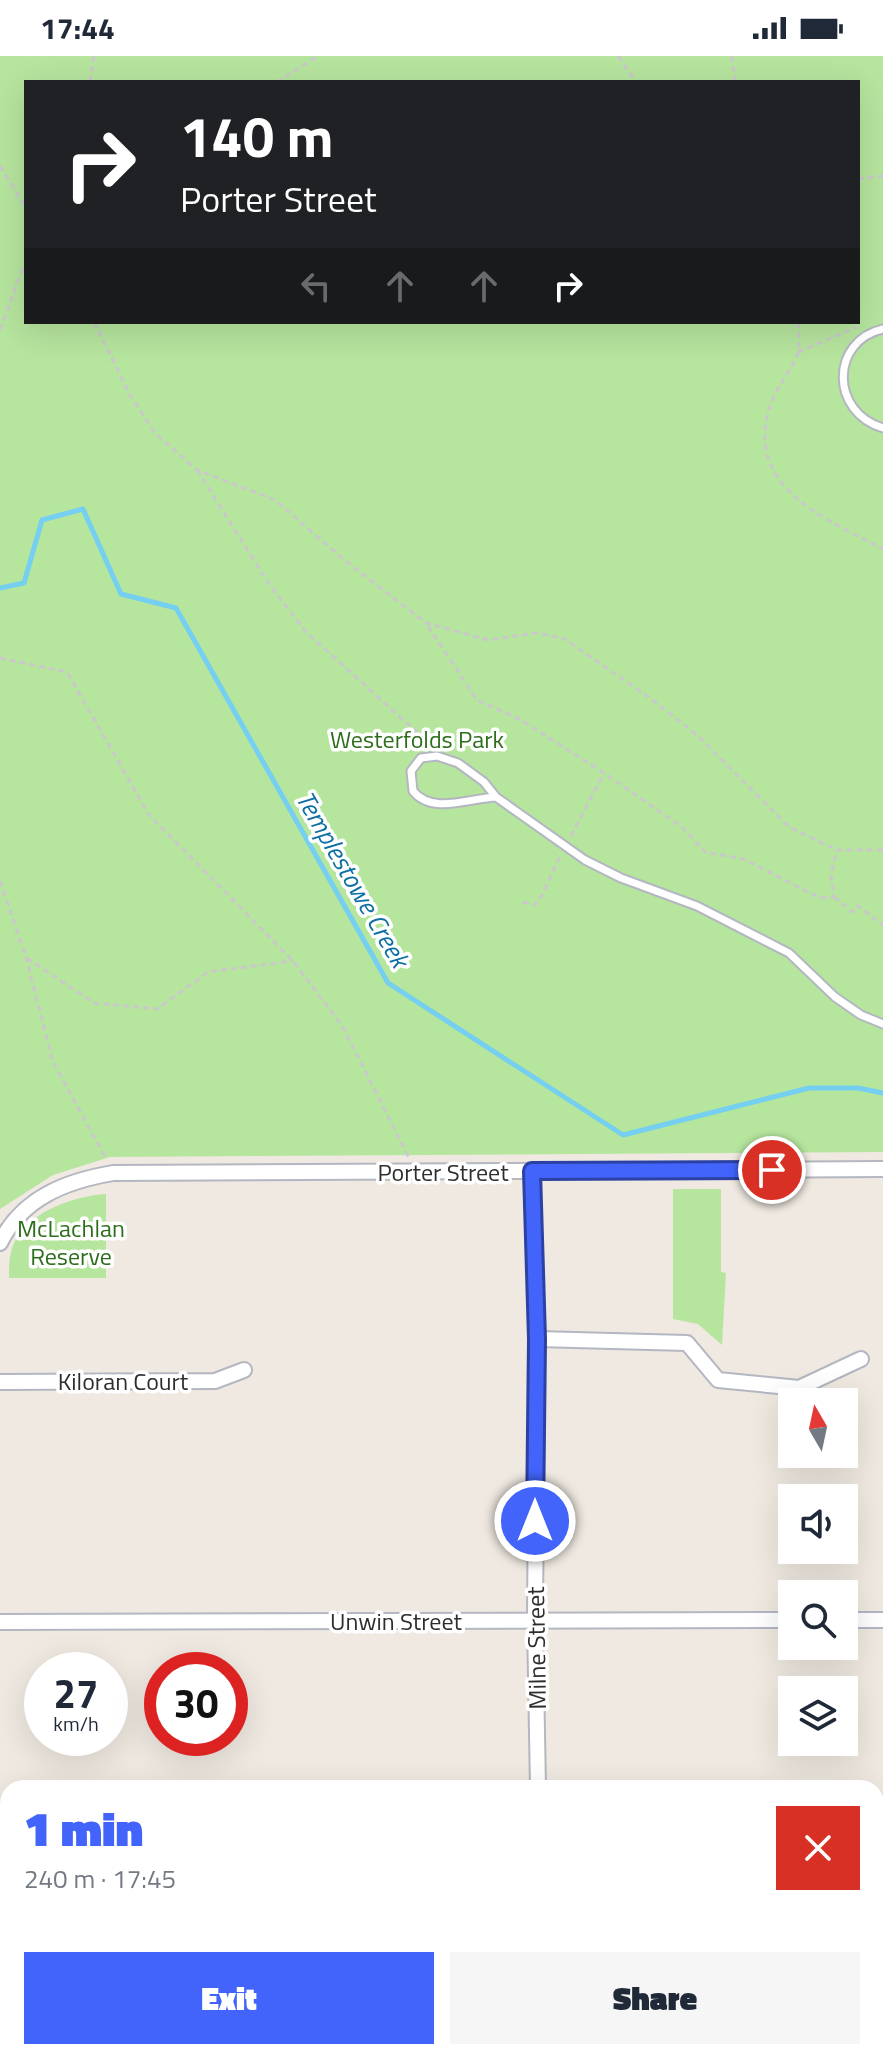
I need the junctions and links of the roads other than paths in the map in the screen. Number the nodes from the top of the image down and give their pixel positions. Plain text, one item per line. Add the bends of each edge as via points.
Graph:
1 (883, 329) edge
2 (883, 428) edge
3 (496, 797) junction
4 (883, 1024) edge
5 (883, 1169) edge
6 (532, 1171) junction
7 (0, 1243) edge
8 (537, 1339) junction
9 (861, 1359) dead end
10 (244, 1370) dead end
11 (0, 1382) edge
12 (778, 1620) edge
13 (858, 1620) edge
14 (883, 1620) edge
15 (535, 1621) junction
16 (0, 1622) edge
17 (538, 1780) edge

1 - 2 lane via 862,337 851,349 843,385 855,413
3 - 3 lane via 437,804 418,797 411,781 415,763 430,756 448,759 475,775
3 - 4 lane via 599,868 697,906 789,953 835,997
5 - 6 street, Porter Street
6 - 7 street, Porter Street via 113,1173 60,1186 30,1205
6 - 8 street, Milne Street
8 - 9 street via 687,1343 718,1380 799,1388
8 - 15 street, Milne Street
10 - 11 street, Kiloran Court via 215,1381
12 - 15 street, Unwin Street
13 - 14 street
15 - 16 street, Unwin Street
15 - 17 street, Milne Street

